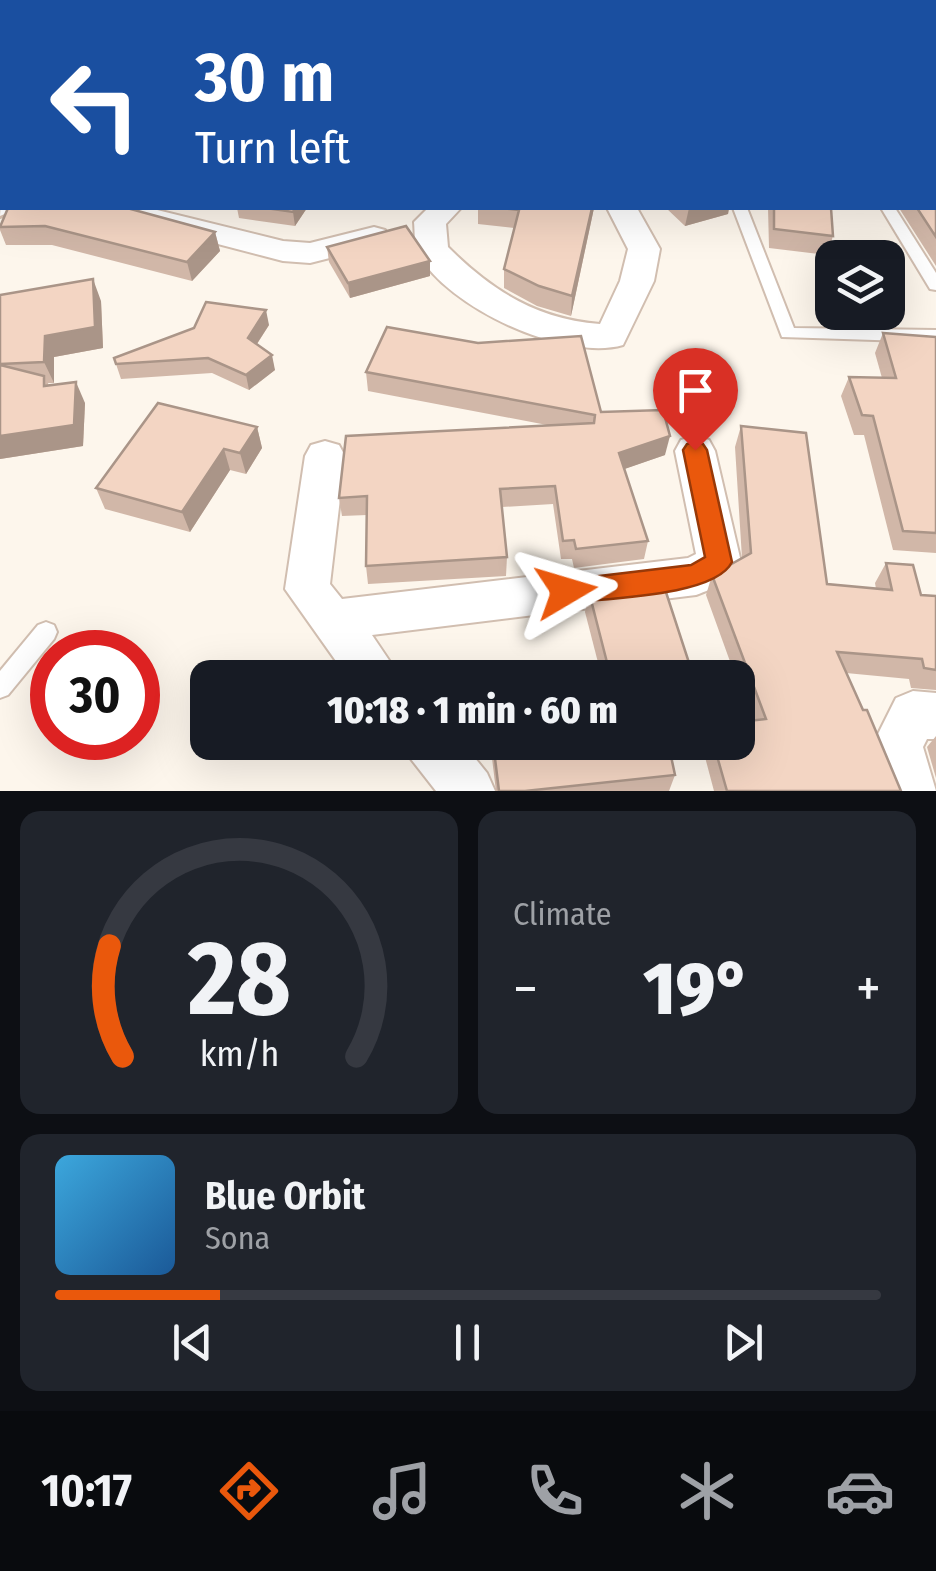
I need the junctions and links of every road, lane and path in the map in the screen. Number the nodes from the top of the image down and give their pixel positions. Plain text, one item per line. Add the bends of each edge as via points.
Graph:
1 (121, 210) edge
2 (623, 210) edge
3 (741, 210) edge
4 (889, 210) edge
5 (438, 215) edge
6 (936, 286) edge
7 (936, 336) edge
8 (695, 450) dead end
9 (325, 456) dead end
10 (331, 620) junction
11 (30, 651) edge
12 (363, 660) edge
13 (0, 688) edge
14 (936, 716) edge
15 (444, 760) edge
16 (469, 791) edge
17 (912, 791) edge

1 - 5 street via 260,248 310,253
2 - 5 street via 644,249 611,337 546,329 490,304 432,250
3 - 7 lane via 788,333
4 - 6 lane
8 - 10 street via 719,562 696,576
9 - 10 street via 307,589
10 - 12 street
11 - 13 lane
14 - 17 street via 913,714 897,746
15 - 16 street

